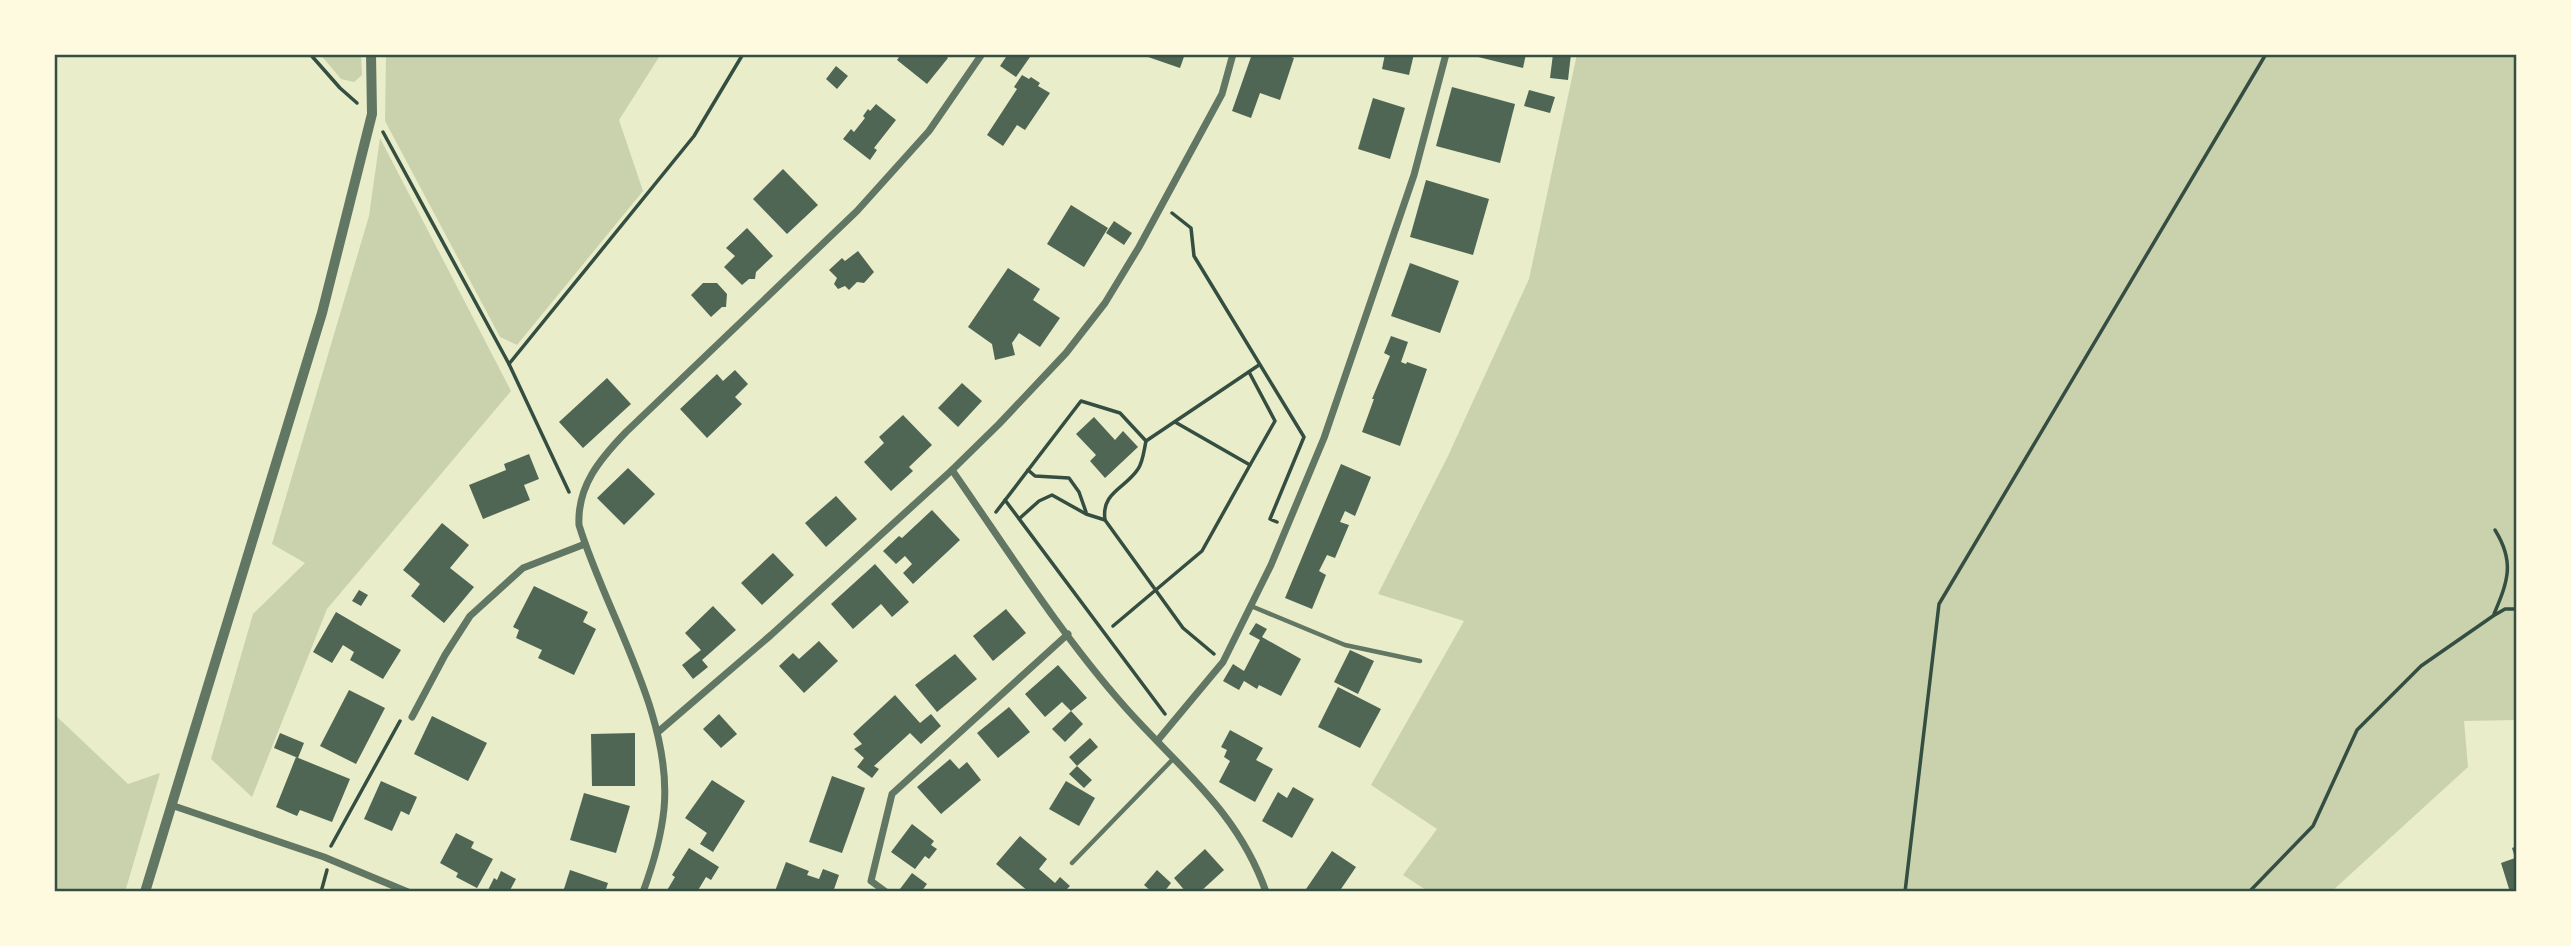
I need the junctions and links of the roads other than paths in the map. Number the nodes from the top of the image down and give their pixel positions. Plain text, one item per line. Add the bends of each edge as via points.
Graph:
1 (371, 54) edge
2 (982, 54) edge
3 (1233, 54) edge
4 (1446, 54) edge
5 (952, 470) junction
6 (585, 544) junction
7 (1251, 606) junction
8 (1068, 634) junction
9 (1420, 661) dead end
10 (412, 717) road end
11 (658, 732) junction
12 (1158, 740) junction
13 (1174, 758) junction
14 (171, 805) junction
15 (1072, 863) dead end
16 (145, 892) edge
17 (408, 892) edge
18 (643, 892) edge
19 (886, 892) edge
20 (1266, 892) edge

1 - 14 street via 372,114 322,313
2 - 6 street via 929,131 858,211 603,456 590,474 578,511
3 - 5 street via 1222,94 1105,303 1066,353
4 - 7 street via 1414,175 1324,438
5 - 8 street
5 - 11 street
6 - 10 street via 523,568 471,617 444,655
6 - 11 street
7 - 9 lane via 1345,645
7 - 12 street via 1223,662
8 - 12 street via 1125,707
8 - 19 street via 892,794 871,881
11 - 18 street via 664,807 661,834
12 - 13 street
13 - 15 lane
13 - 20 street via 1233,824
14 - 16 street
14 - 17 street via 327,858

